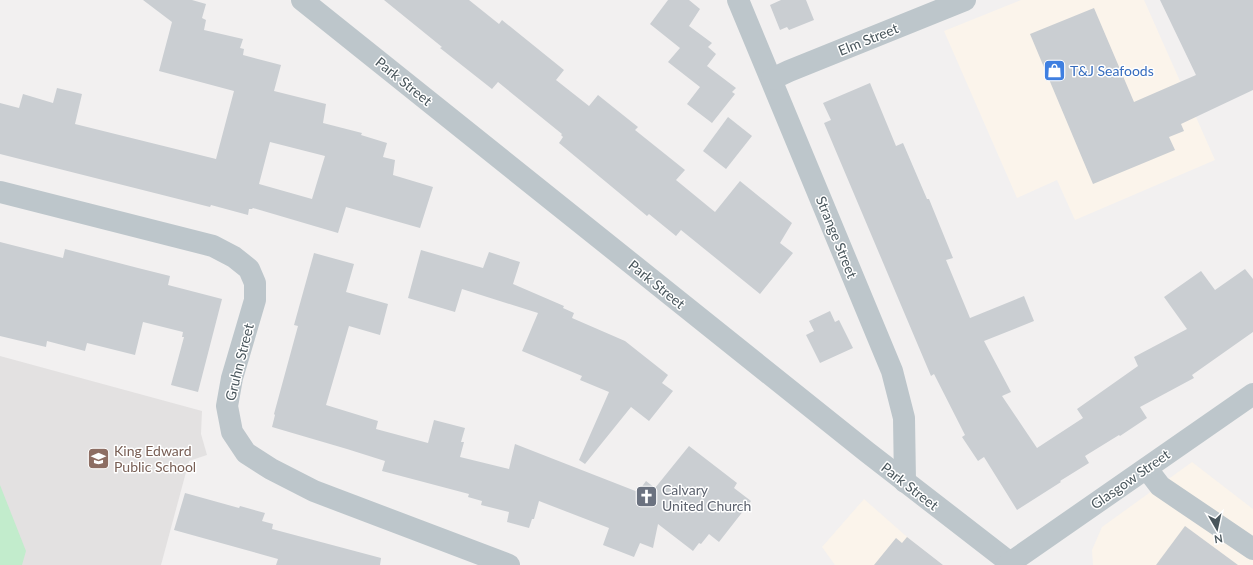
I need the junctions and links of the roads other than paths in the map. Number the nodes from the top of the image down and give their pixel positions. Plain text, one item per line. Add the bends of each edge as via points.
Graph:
1 (302, 0) edge
2 (738, 0) edge
3 (965, 0) edge
4 (772, 79) junction
5 (0, 192) edge
6 (1253, 394) edge
7 (1147, 469) junction
8 (905, 482) junction
9 (1253, 549) edge
10 (1010, 564) edge
11 (509, 565) edge

1 - 8 street, Park Street
2 - 4 street, Strange Street
3 - 4 street, Elm Street
4 - 8 street, Strange Street via 892,371 904,418
5 - 11 street, Gruhn Street via 213,246 234,257 249,269 255,283 255,300 232,378 227,406 232,432 246,453 314,491
6 - 7 street, Glasgow Street
7 - 9 street via 1160,486
7 - 10 street, Glasgow Street
8 - 10 street, Park Street

